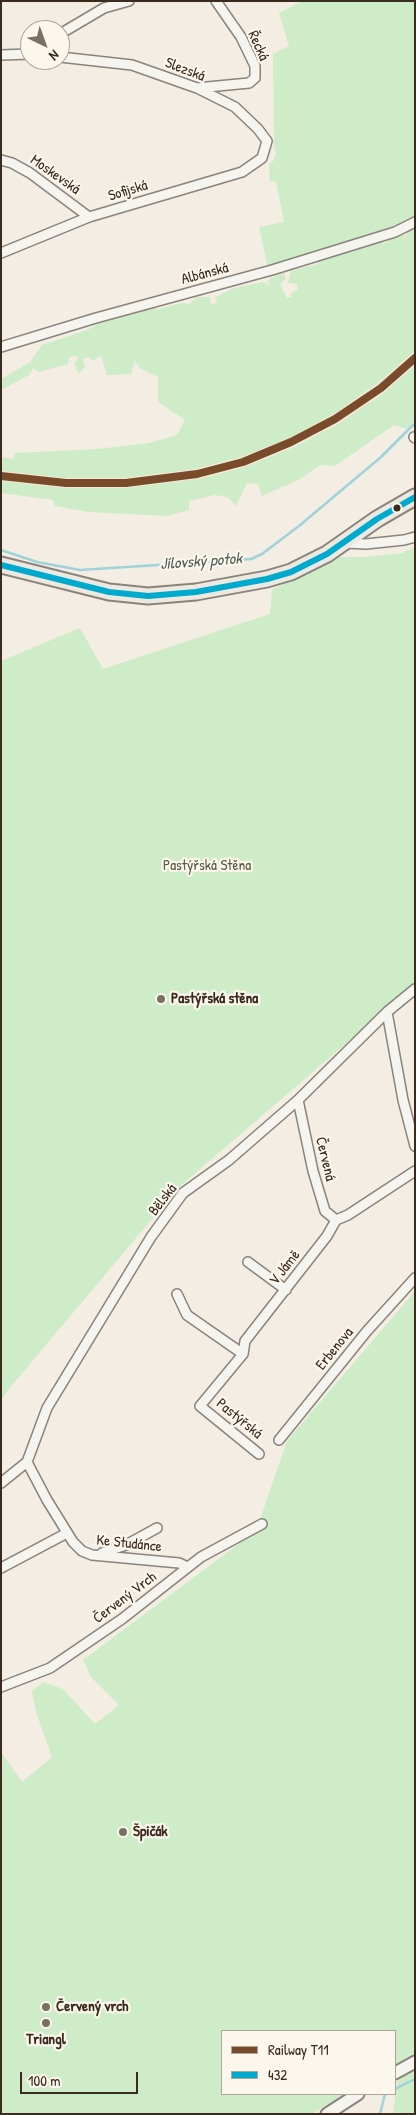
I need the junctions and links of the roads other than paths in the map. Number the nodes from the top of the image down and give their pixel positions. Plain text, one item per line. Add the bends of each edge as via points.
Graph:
1 (129, 1) edge
2 (216, 1) edge
3 (70, 28) edge
4 (20, 54) edge
5 (1, 55) edge
6 (70, 58) edge
7 (197, 88) junction
8 (262, 158) joint
9 (1, 160) edge
10 (90, 217) junction
11 (415, 222) edge
12 (1, 253) edge
13 (1, 347) edge
14 (415, 497) edge
15 (415, 537) edge
16 (344, 543) junction
17 (1, 565) edge
18 (415, 989) edge
19 (387, 1012) junction
20 (298, 1100) junction
21 (415, 1146) edge
22 (415, 1171) edge
23 (336, 1220) junction
24 (248, 1262) dead end
25 (415, 1278) edge
26 (286, 1290) junction
27 (178, 1294) dead end
28 (242, 1354) junction
29 (200, 1406) joint
30 (279, 1440) dead end
31 (260, 1454) dead end
32 (27, 1462) junction
33 (1, 1483) edge
34 (262, 1524) dead end
35 (157, 1528) dead end
36 (67, 1533) junction
37 (97, 1554) junction
38 (188, 1567) junction
39 (1, 1568) edge
40 (1, 1686) edge
41 (415, 2062) edge
42 (396, 2072) edge
43 (356, 2095) edge
44 (327, 2114) edge

1 - 3 street via 104,8
2 - 7 street, Řecká via 241,37 255,66 254,78 249,83
4 - 5 street
6 - 7 street, Slezská via 132,65
7 - 8 street, Slezská via 235,107 258,129 267,141
8 - 10 street, Sofijská via 242,172
9 - 10 street, Moskevská via 30,173
10 - 12 street, Sofijská
11 - 13 street, Albánská via 395,232 272,270
14 - 16 main road
15 - 16 street via 376,543
16 - 17 main road via 308,564 267,579 196,592 148,596 109,592
18 - 19 street, Bělská
19 - 20 street, Bělská
19 - 21 street
20 - 23 street, Červená via 325,1211
20 - 32 street, Bělská via 229,1160 184,1193 151,1237 47,1408
22 - 23 street
23 - 26 street, V Jámě
24 - 26 street
25 - 30 street, Erbenova
26 - 28 street, V Jámě via 245,1341
27 - 28 street via 187,1315
28 - 29 street, V Jámě
29 - 31 street, Pastýřská
32 - 33 street
32 - 36 street, Ke Studánce
34 - 38 street, Červený Vrch
35 - 37 street via 126,1545
36 - 37 street, Ke Studánce via 82,1551
36 - 39 street
37 - 38 street, Ke Studánce via 179,1563
38 - 40 street, Červený Vrch via 122,1619 50,1668
41 - 42 street
43 - 44 street

